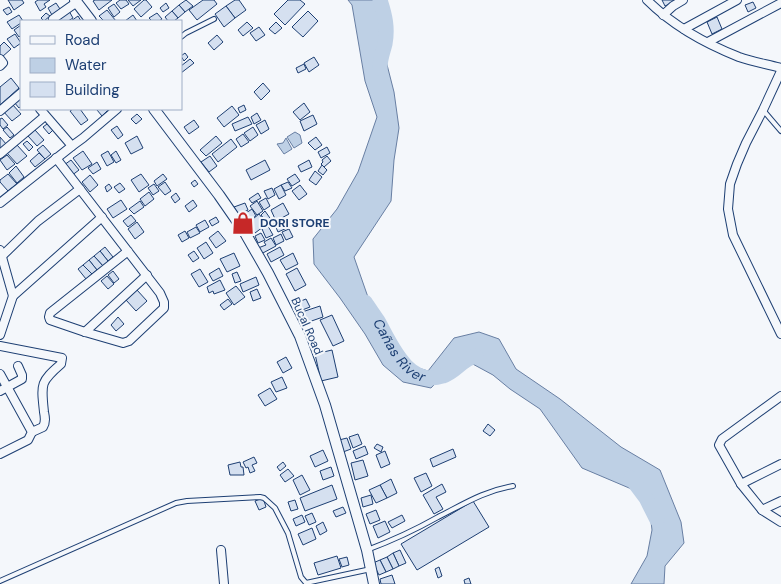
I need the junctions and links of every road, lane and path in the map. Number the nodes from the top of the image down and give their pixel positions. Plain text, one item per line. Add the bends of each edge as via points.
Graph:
1 (647, 0) edge
2 (683, 0) edge
3 (737, 0) edge
4 (76, 1) edge
5 (781, 3) edge
6 (663, 15) junction
7 (53, 19) dead end
8 (214, 19) dead end
9 (90, 20) edge
10 (684, 29) junction
11 (182, 35) edge
12 (708, 42) junction
13 (0, 59) edge
14 (0, 66) edge
15 (781, 70) edge
16 (20, 94) edge
17 (41, 110) edge
18 (116, 110) edge
19 (155, 110) edge
20 (763, 110) junction
21 (0, 111) edge
22 (45, 116) junction
23 (781, 131) edge
24 (72, 146) junction
25 (0, 154) edge
26 (56, 158) junction
27 (80, 189) junction
28 (0, 203) edge
29 (102, 217) junction
30 (128, 251) junction
31 (1, 253) edge
32 (147, 275) junction
33 (13, 296) junction
34 (85, 332) junction
35 (781, 334) edge
36 (0, 335) edge
37 (0, 346) edge
38 (18, 366) dead end
39 (0, 374) edge
40 (4, 389) edge
41 (781, 396) edge
42 (32, 432) junction
43 (0, 454) edge
44 (781, 464) edge
45 (741, 484) junction
46 (513, 486) dead end
47 (781, 501) edge
48 (762, 510) junction
49 (781, 522) edge
50 (221, 550) dead end
51 (367, 550) junction
52 (371, 569) junction
53 (0, 581) edge
54 (224, 584) edge
55 (374, 584) edge

1 - 6 street
2 - 6 street
3 - 10 street
4 - 7 street
4 - 9 street
5 - 12 street
6 - 10 street
8 - 11 lane
10 - 12 street
12 - 15 street via 741,58
13 - 14 street via 3,63
15 - 20 street
16 - 21 street
17 - 22 street
18 - 24 street
19 - 51 street, Bucal Road via 244,231 300,336 325,404
20 - 23 lane
20 - 35 street via 737,164 730,184 728,209 733,235
22 - 24 street
22 - 25 street
24 - 26 street
26 - 27 street
26 - 28 street
27 - 29 street
27 - 31 street
29 - 30 street
29 - 33 street
30 - 32 street
30 - 34 street via 50,313 50,320
31 - 33 street
32 - 34 street
32 - 34 street via 160,293 164,308 129,341 123,343
33 - 36 street
37 - 42 street via 62,358 62,364 44,382 42,389 45,423
38 - 40 street via 22,379
39 - 40 street
40 - 42 street
41 - 45 street via 719,444
42 - 43 street via 28,440
44 - 45 street
45 - 48 street
46 - 51 lane via 479,496
47 - 48 street
48 - 49 street
50 - 54 street
51 - 52 street, Bucal Road
52 - 53 lane via 306,583 301,577 288,533 274,508 260,497 176,503
52 - 55 street, Bucal Road

